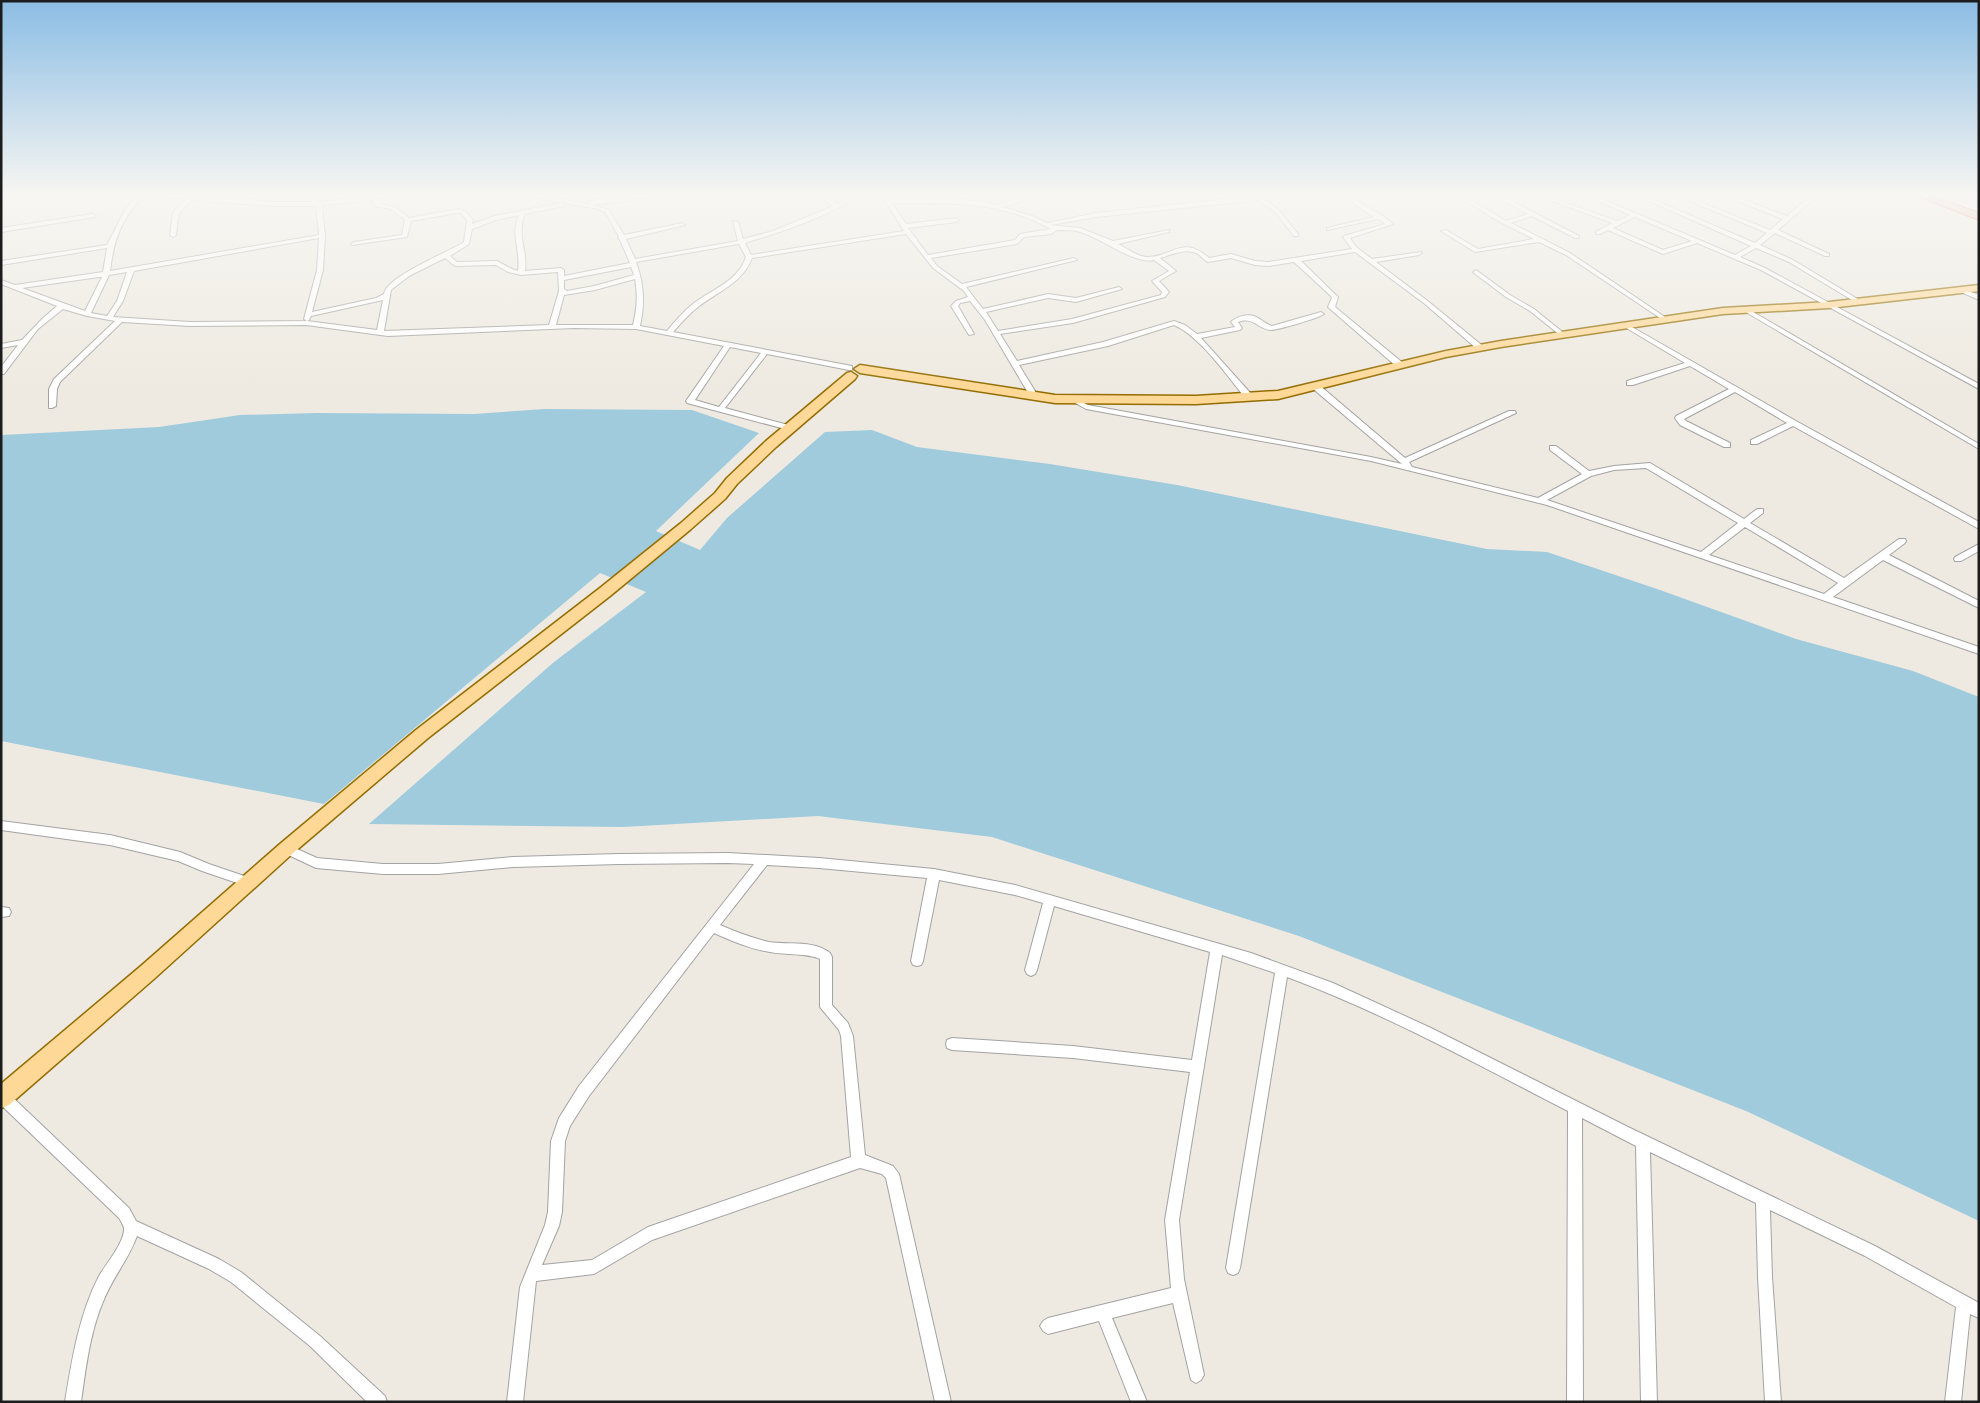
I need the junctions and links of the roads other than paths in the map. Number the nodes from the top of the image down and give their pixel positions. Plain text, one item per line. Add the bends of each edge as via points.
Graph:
1 (24, 259) edge
2 (108, 259) edge
3 (189, 259) edge
4 (321, 259) edge
5 (438, 259) edge
6 (450, 259) edge
7 (521, 259) edge
8 (646, 259) edge
9 (748, 259) edge
10 (929, 259) edge
11 (1158, 259) edge
12 (1244, 259) edge
13 (1299, 259) edge
14 (1367, 259) edge
15 (1384, 259) edge
16 (1576, 259) edge
17 (1741, 259) edge
18 (1786, 259) edge
19 (1074, 260) dead end
20 (1296, 260) junction
21 (632, 262) junction
22 (1370, 262) junction
23 (1, 263) edge
24 (130, 270) junction
25 (1476, 272) dead end
26 (521, 273) junction
27 (106, 274) junction
28 (638, 276) junction
29 (561, 280) junction
30 (1, 282) edge
31 (961, 286) junction
32 (14, 287) junction
33 (1979, 288) edge
34 (1119, 289) dead end
35 (562, 291) junction
36 (1963, 291) junction
37 (387, 295) junction
38 (972, 298) junction
39 (1979, 298) edge
40 (1860, 302) junction
41 (1829, 305) junction
42 (62, 306) junction
43 (1746, 310) junction
44 (982, 311) junction
45 (87, 314) junction
46 (1321, 314) dead end
47 (109, 318) junction
48 (307, 319) junction
49 (1665, 319) junction
50 (120, 320) junction
51 (1625, 325) junction
52 (552, 327) junction
53 (636, 327) junction
54 (380, 332) junction
55 (669, 333) junction
56 (996, 333) junction
57 (971, 334) dead end
58 (1563, 335) junction
59 (1, 336) edge
60 (1196, 337) junction
61 (23, 342) junction
62 (14, 344) junction
63 (729, 344) junction
64 (1, 346) edge
65 (1480, 347) junction
66 (766, 351) junction
67 (1014, 364) junction
68 (1690, 364) junction
69 (1400, 365) junction
70 (853, 371) junction
71 (1, 372) edge
72 (1630, 383) dead end
73 (1316, 386) junction
74 (1979, 387) edge
75 (1735, 389) junction
76 (1032, 397) junction
77 (1250, 398) junction
78 (1074, 400) junction
79 (52, 406) dead end
80 (721, 410) junction
81 (1512, 413) dead end
82 (1793, 423) junction
83 (789, 428) junction
84 (1754, 442) dead end
85 (1726, 445) dead end
86 (1979, 447) edge
87 (1553, 448) dead end
88 (1406, 464) junction
89 (1588, 474) junction
90 (1540, 500) junction
91 (1760, 511) dead end
92 (1743, 524) junction
93 (1979, 526) edge
94 (1902, 541) dead end
95 (1979, 547) edge
96 (1703, 556) junction
97 (1883, 556) junction
98 (1958, 559) dead end
99 (1843, 582) junction
100 (1826, 598) junction
101 (1979, 605) edge
102 (1979, 651) edge
103 (1, 825) edge
104 (286, 849) junction
105 (764, 860) junction
106 (934, 874) junction
107 (249, 882) junction
108 (1050, 900) junction
109 (712, 927) junction
110 (1217, 948) junction
111 (917, 961) dead end
112 (1282, 969) junction
113 (1031, 970) dead end
114 (952, 1044) dead end
115 (1198, 1067) junction
116 (1, 1097) edge
117 (1576, 1108) junction
118 (1643, 1142) junction
119 (860, 1161) junction
120 (1763, 1199) junction
121 (130, 1226) junction
122 (1233, 1268) dead end
123 (531, 1274) junction
124 (1178, 1294) junction
125 (1964, 1303) junction
126 (1979, 1311) edge
127 (1103, 1312) junction
128 (1048, 1326) dead end
129 (1196, 1375) dead end
130 (73, 1402) edge
131 (379, 1402) edge
132 (515, 1402) edge
133 (943, 1402) edge
134 (1139, 1402) edge
135 (1575, 1402) edge
136 (1649, 1402) edge
137 (1773, 1402) edge
138 (1953, 1402) edge

1 - 23 street
2 - 27 street
3 - 24 street
4 - 48 street
5 - 37 street via 409,272 388,289
6 - 26 street via 455,264 497,263 512,272
7 - 26 street
8 - 21 street
9 - 55 street via 737,276 696,305
10 - 31 street
11 - 56 street via 1173,270 1155,281 1166,292 1163,296 1073,321
12 - 20 street via 1262,264
13 - 20 street
14 - 22 street
15 - 22 street
16 - 49 street
17 - 41 street
18 - 40 street
19 - 31 street
20 - 69 street via 1334,297 1331,307
21 - 28 street
21 - 29 street
22 - 65 street
24 - 27 street
24 - 47 street via 120,301
25 - 58 street
26 - 29 street via 561,270
27 - 32 street
27 - 45 street
28 - 35 street via 586,290
28 - 53 street via 640,306
29 - 35 street
30 - 32 street
31 - 38 street
32 - 42 street
33 - 36 main road
34 - 44 street via 1076,300 1048,296
35 - 52 street
36 - 39 street
36 - 40 main road
37 - 48 street
37 - 54 street
38 - 44 street
38 - 57 street via 954,306
40 - 41 main road
41 - 43 main road
41 - 74 street
42 - 45 street
42 - 61 street
43 - 49 main road
43 - 86 street
44 - 56 street
45 - 47 street
46 - 60 street via 1272,328 1252,318 1238,319 1234,322 1238,329
47 - 50 street
48 - 50 street via 190,324
48 - 54 street
49 - 51 main road
50 - 79 street via 57,381
51 - 58 main road
51 - 68 street
52 - 53 street
52 - 54 street via 421,334
53 - 55 street
55 - 63 street
56 - 67 street
58 - 65 main road
59 - 62 street
60 - 67 street via 1174,323 1105,344
60 - 77 street
61 - 62 street
61 - 71 street
62 - 64 street
63 - 66 street
63 - 80 street via 690,401
65 - 69 main road
66 - 70 street
66 - 80 street
67 - 76 street
68 - 72 street
68 - 75 street
69 - 73 main road
70 - 76 main road
70 - 83 main road
73 - 77 main road
73 - 88 street
75 - 82 street
75 - 85 street via 1679,418
76 - 78 main road
77 - 78 main road
78 - 88 street via 1086,408
80 - 83 street
81 - 88 street
82 - 84 street
82 - 93 street
83 - 104 main road via 686,526 422,734
87 - 89 street
88 - 90 street
89 - 90 street
89 - 92 street via 1647,466
90 - 96 street
91 - 92 street
92 - 96 street
92 - 99 street
94 - 97 street
95 - 98 street
96 - 100 street
97 - 99 street
97 - 101 street
99 - 100 street
100 - 102 street
103 - 107 street via 110,840 180,857
104 - 105 street via 316,862 383,869 438,869 619,858
104 - 107 main road
105 - 106 street
105 - 109 street
106 - 108 street
106 - 111 street
107 - 116 main road
108 - 110 street
108 - 113 street
109 - 119 street via 750,944 825,955 826,1007 844,1027 847,1036
109 - 123 street via 584,1091 564,1123 558,1141 552,1226
110 - 112 street
110 - 115 street
112 - 117 street via 1427,1032
112 - 122 street
114 - 115 street via 1073,1052
115 - 124 street via 1172,1220
116 - 121 street via 124,1213
117 - 118 street
117 - 135 street
118 - 120 street
118 - 136 street
119 - 123 street via 648,1234 594,1267
119 - 133 street via 887,1169 892,1174
120 - 125 street via 1870,1251
120 - 137 street
121 - 130 street via 129,1238 90,1315
121 - 131 street via 236,1277 315,1341
123 - 132 street via 524,1304
124 - 127 street
124 - 129 street
125 - 126 street
125 - 138 street
127 - 128 street
127 - 134 street

